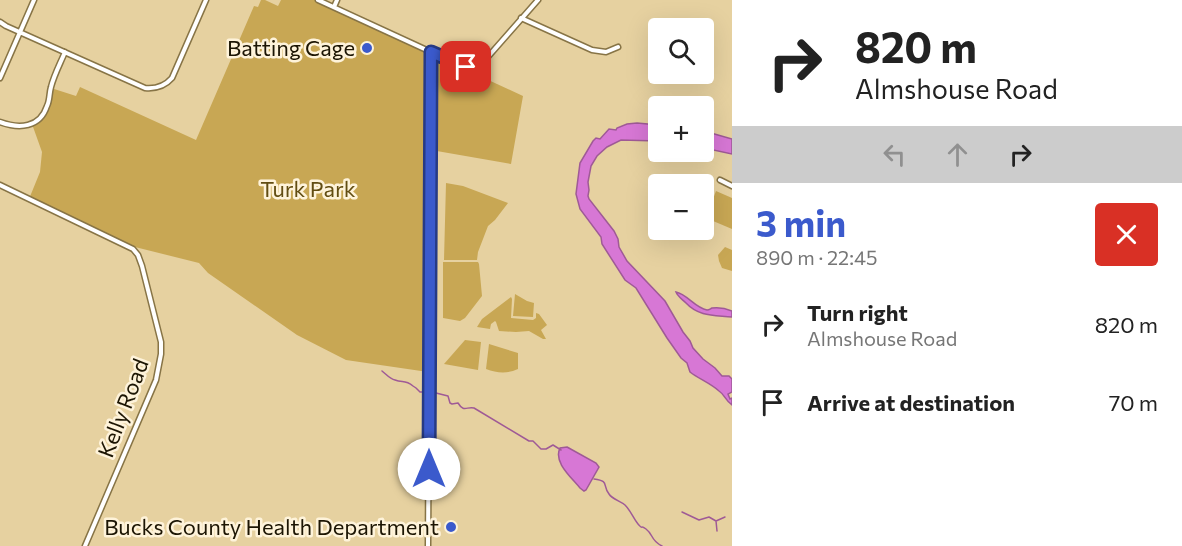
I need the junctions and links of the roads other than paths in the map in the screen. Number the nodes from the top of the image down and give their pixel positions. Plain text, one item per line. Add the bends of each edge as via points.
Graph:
1 (34, 0) edge
2 (206, 0) edge
3 (318, 0) edge
4 (337, 0) edge
5 (538, 0) edge
6 (334, 7) junction
7 (521, 18) junction
8 (0, 22) edge
9 (21, 32) junction
10 (618, 46) dead end
11 (65, 52) junction
12 (431, 52) junction
13 (0, 78) edge
14 (0, 122) edge
15 (720, 180) dead end
16 (0, 185) edge
17 (732, 186) edge
18 (85, 546) edge
19 (428, 546) edge

1 - 9 street
2 - 11 street via 172,78 161,86 145,88
3 - 6 street
4 - 6 street
5 - 7 street
6 - 12 street
7 - 10 street via 592,50 606,52
7 - 12 street via 478,67 472,69
8 - 9 street
9 - 11 street
9 - 13 street
11 - 14 street via 42,116 20,127
12 - 19 street
15 - 17 street
16 - 18 street, Kelly Road via 134,249 142,266 159,337 161,354 156,380

